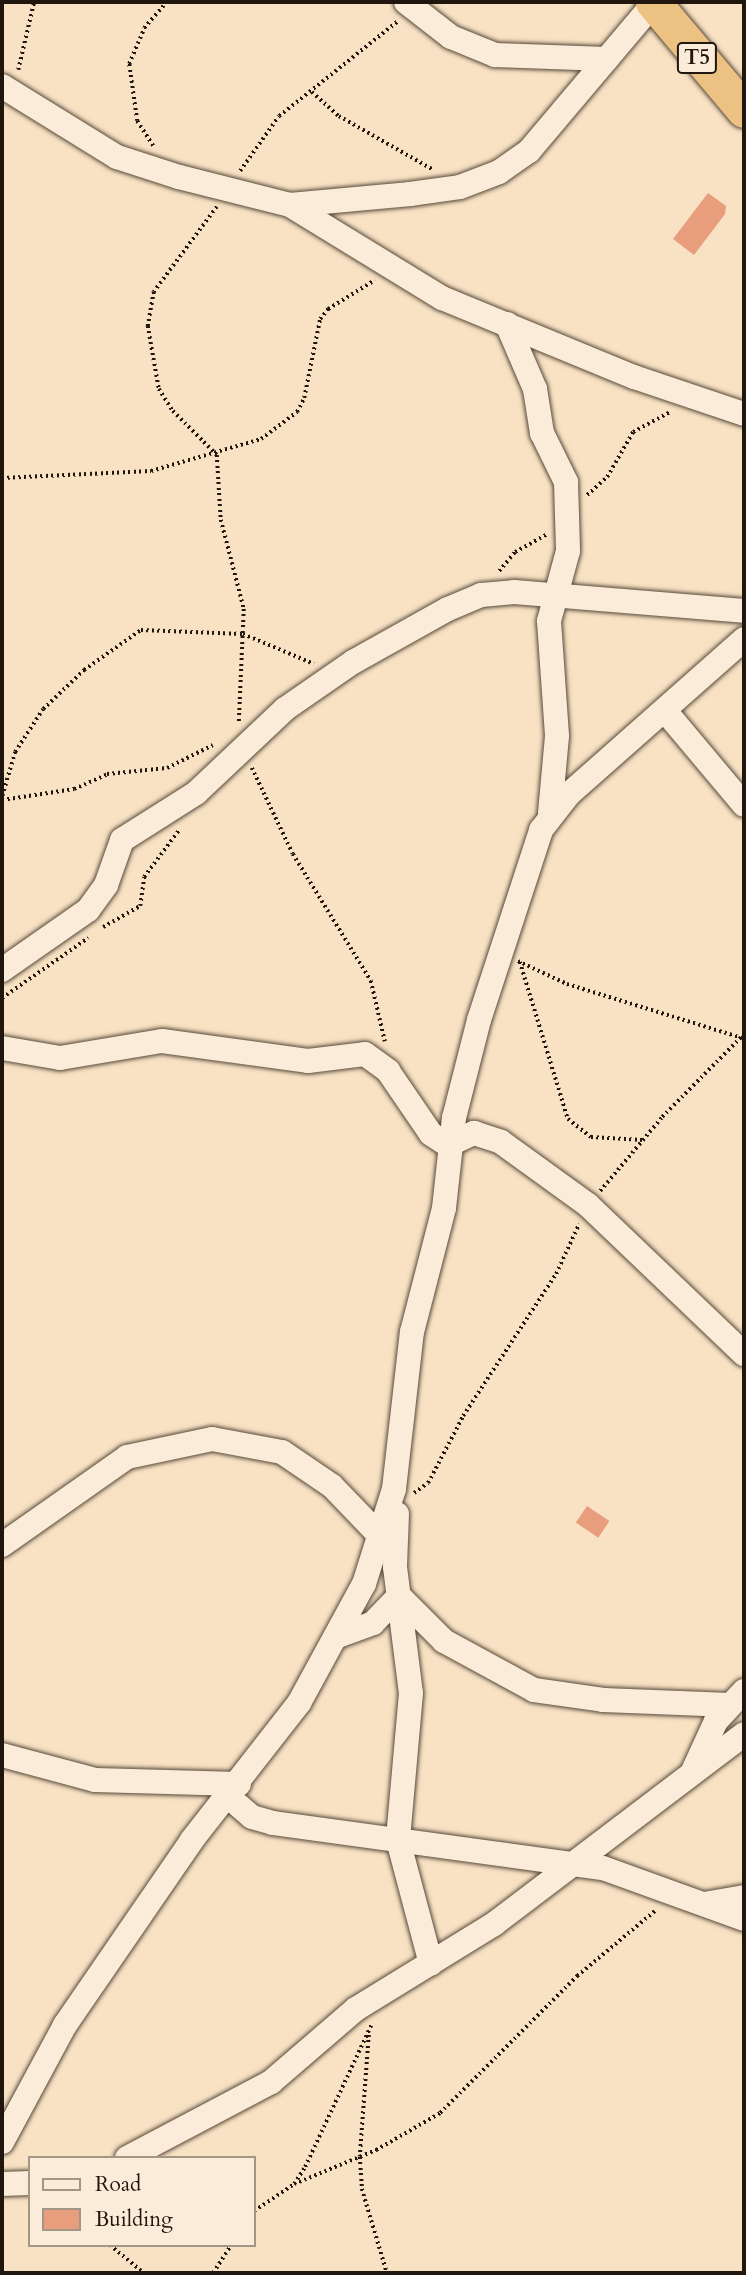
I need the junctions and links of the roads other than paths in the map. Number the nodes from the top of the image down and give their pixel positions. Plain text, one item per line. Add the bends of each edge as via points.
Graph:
1 (653, 2) edge
2 (410, 4) edge
3 (607, 59) junction
4 (6, 89) edge
5 (744, 110) edge
6 (290, 205) junction
7 (507, 324) junction
8 (744, 414) edge
9 (555, 595) junction
10 (744, 611) edge
11 (744, 639) edge
12 (666, 712) junction
13 (744, 805) edge
14 (550, 813) junction
15 (2, 970) edge
16 (2, 1048) edge
17 (448, 1145) junction
18 (744, 1354) edge
19 (395, 1498) junction
20 (382, 1537) junction
21 (2, 1545) edge
22 (399, 1596) junction
23 (338, 1636) junction
24 (737, 1698) edge
25 (744, 1734) edge
26 (2, 1755) edge
27 (693, 1771) junction
28 (234, 1791) junction
29 (398, 1840) junction
30 (576, 1862) junction
31 (744, 1897) edge
32 (704, 1904) junction
33 (744, 1919) edge
34 (431, 1964) junction
35 (2, 2142) edge
36 (131, 2156) edge
37 (28, 2183) edge
38 (2, 2184) edge

1 - 3 street
1 - 5 highway, T5
2 - 3 street via 451,37 495,55
3 - 6 street via 529,151 499,173 460,187
4 - 6 street via 117,157
6 - 7 street via 342,241 442,298
7 - 8 street
7 - 9 street via 535,389 542,433 564,470 568,551
9 - 10 street
9 - 14 street via 549,621 557,736
9 - 15 street via 481,595 412,628 236,738 196,793 122,840 106,885 88,910
11 - 12 street
12 - 13 street
12 - 14 street
14 - 17 street via 533,850 512,959 479,1020
16 - 17 street via 60,1058 162,1041 308,1061 365,1054 388,1071 419,1122
17 - 18 street via 474,1133 490,1137 588,1205
17 - 19 street via 444,1208 412,1332
19 - 20 street
19 - 22 street
20 - 21 street via 332,1486 282,1452 212,1439 127,1457
20 - 23 street
22 - 23 street via 373,1623
22 - 24 street via 444,1641 534,1690 628,1702
22 - 29 street via 411,1693
23 - 28 street via 299,1703
24 - 27 street
25 - 27 street
26 - 28 street via 94,1780
27 - 30 street
28 - 29 street via 252,1817
28 - 35 street via 192,1840 71,2015
29 - 30 street
29 - 34 street
30 - 32 street
30 - 34 street
31 - 32 street
32 - 33 street
34 - 36 street via 378,1994 271,2082
37 - 38 street

